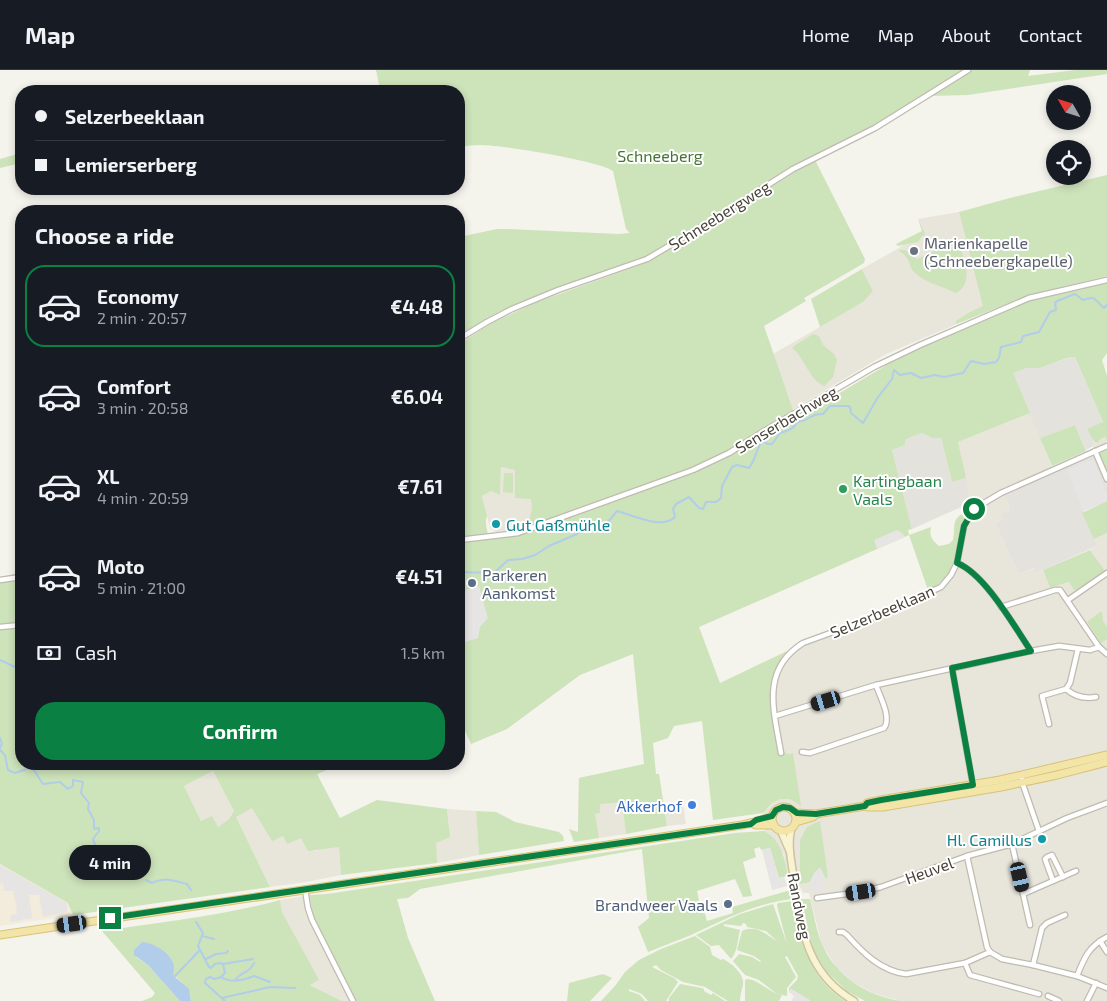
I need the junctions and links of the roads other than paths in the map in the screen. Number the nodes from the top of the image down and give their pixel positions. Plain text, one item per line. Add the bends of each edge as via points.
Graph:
1 (968, 70) edge
2 (1107, 280) edge
3 (465, 335) edge
4 (1107, 446) edge
5 (1096, 451) junction
6 (1107, 479) edge
7 (465, 539) edge
8 (957, 563) junction
9 (1107, 573) edge
10 (15, 578) edge
11 (0, 580) edge
12 (1068, 600) junction
13 (1001, 607) junction
14 (15, 626) edge
15 (0, 627) edge
16 (1099, 647) junction
17 (1078, 649) junction
18 (1031, 651) junction
19 (1107, 654) edge
20 (952, 668) junction
21 (876, 685) junction
22 (1066, 688) junction
23 (1096, 697) dead end
24 (775, 716) junction
25 (1049, 724) dead end
26 (802, 752) dead end
27 (781, 753) dead end
28 (1107, 755) edge
29 (1107, 762) edge
30 (1022, 780) junction
31 (974, 789) junction
32 (1107, 803) edge
33 (795, 813) junction
34 (816, 814) junction
35 (772, 816) junction
36 (796, 822) junction
37 (751, 824) junction
38 (774, 825) junction
39 (791, 830) junction
40 (781, 831) junction
41 (1039, 831) junction
42 (1012, 844) junction
43 (790, 852) junction
44 (968, 856) junction
45 (1076, 871) dead end
46 (1063, 877) junction
47 (1054, 881) junction
48 (305, 889) junction
49 (1023, 894) junction
50 (817, 898) dead end
51 (1065, 915) dead end
52 (1030, 925) dead end
53 (839, 932) dead end
54 (3, 934) edge
55 (1107, 938) edge
56 (1100, 941) junction
57 (990, 952) junction
58 (1107, 952) edge
59 (965, 963) junction
60 (1033, 965) junction
61 (1077, 976) junction
62 (1096, 983) junction
63 (1107, 988) edge
64 (1039, 994) dead end
65 (1048, 996) dead end
66 (353, 1001) edge
67 (854, 1001) edge
68 (1059, 1001) edge
69 (1087, 1001) edge

1 - 3 street, Schneebergweg via 892,118 793,169 708,224 647,258 512,309
2 - 7 street, Senserbachweg via 1030,298 920,345 874,367 694,470 516,534
4 - 5 street, Selzerbeeklaan
5 - 6 street
5 - 8 street, Selzerbeeklaan via 980,504 964,526
8 - 13 street via 975,574
8 - 24 street, Selzerbeeklaan via 945,583 930,592 795,648 782,661 774,676
9 - 12 street
10 - 11 street
12 - 13 street via 1058,590
12 - 16 street
13 - 18 street
14 - 15 street
16 - 17 street
16 - 19 street
17 - 18 street via 1059,646
17 - 22 street
18 - 20 street
20 - 21 street
20 - 31 street
21 - 24 street
21 - 26 street via 887,718 884,728 810,753
22 - 23 street via 1087,698
22 - 25 street via 1042,696
24 - 27 street, Selzerbeeklaan
28 - 30 main road
29 - 30 main road
30 - 31 main road
30 - 41 street
31 - 34 main road
32 - 41 street, Heuvel
33 - 34 main road
33 - 35 main road via 783,807
33 - 36 main road
34 - 36 main road
35 - 37 main road
35 - 38 main road
36 - 39 main road
37 - 38 main road
37 - 48 main road
38 - 40 main road
39 - 40 main road
39 - 43 main road, Randweg
40 - 43 main road, Randweg
41 - 42 street, Heuvel
42 - 44 street, Heuvel
42 - 49 street
43 - 67 main road, Randweg via 808,948 827,979
44 - 50 street, Heuvel via 881,887
44 - 57 street
45 - 46 street
46 - 47 street
46 - 47 street via 1055,858 1049,856 1045,862
47 - 49 street
48 - 54 main road
48 - 66 street via 312,920
49 - 52 street
51 - 60 street via 1042,928
53 - 59 street via 847,935 872,960 898,973
55 - 56 street
56 - 58 street
56 - 61 street via 1088,951
57 - 59 street
57 - 60 street via 1002,959
59 - 64 street via 970,974
60 - 61 street
61 - 62 street
62 - 63 street
62 - 69 street
65 - 68 street

